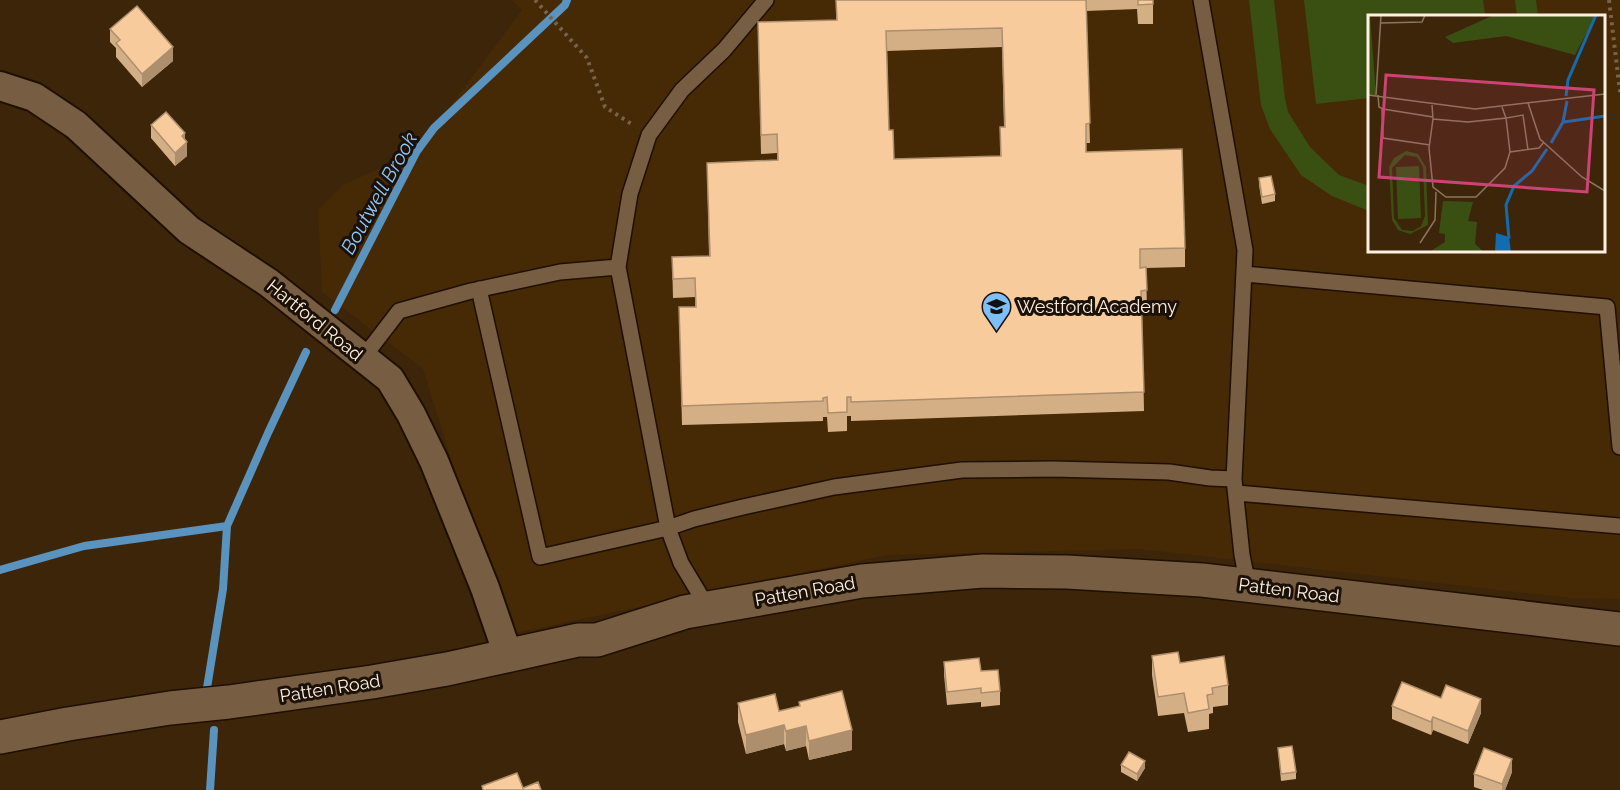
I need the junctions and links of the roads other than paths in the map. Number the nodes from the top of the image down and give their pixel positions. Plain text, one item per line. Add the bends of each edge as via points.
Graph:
1 (766, 0) edge
2 (1201, 0) edge
3 (0, 86) edge
4 (618, 267) junction
5 (1244, 274) junction
6 (479, 289) junction
7 (363, 358) junction
8 (1620, 447) edge
9 (1235, 486) junction
10 (1620, 526) edge
11 (668, 528) junction
12 (1248, 585) junction
13 (708, 608) junction
14 (1620, 629) edge
15 (508, 654) junction
16 (0, 737) edge

1 - 4 lane via 724,50 682,90 649,135 630,194
2 - 5 lane via 1245,250
3 - 7 street, Hartford Road via 34,98 76,125 189,230 270,282
4 - 6 lane via 560,272
4 - 11 lane
5 - 8 lane via 1607,307
5 - 9 lane
6 - 7 lane via 399,311
6 - 11 lane via 540,557
7 - 15 street, Hartford Road via 390,379 411,414 461,526
9 - 10 lane
9 - 11 lane via 1169,472 962,470 834,487
9 - 12 lane
11 - 13 lane via 681,563
12 - 13 street, Patten Road via 1078,572 982,571 862,581
12 - 14 street, Patten Road
13 - 15 street, Patten Road via 597,640
15 - 16 street, Patten Road via 372,682 170,708

